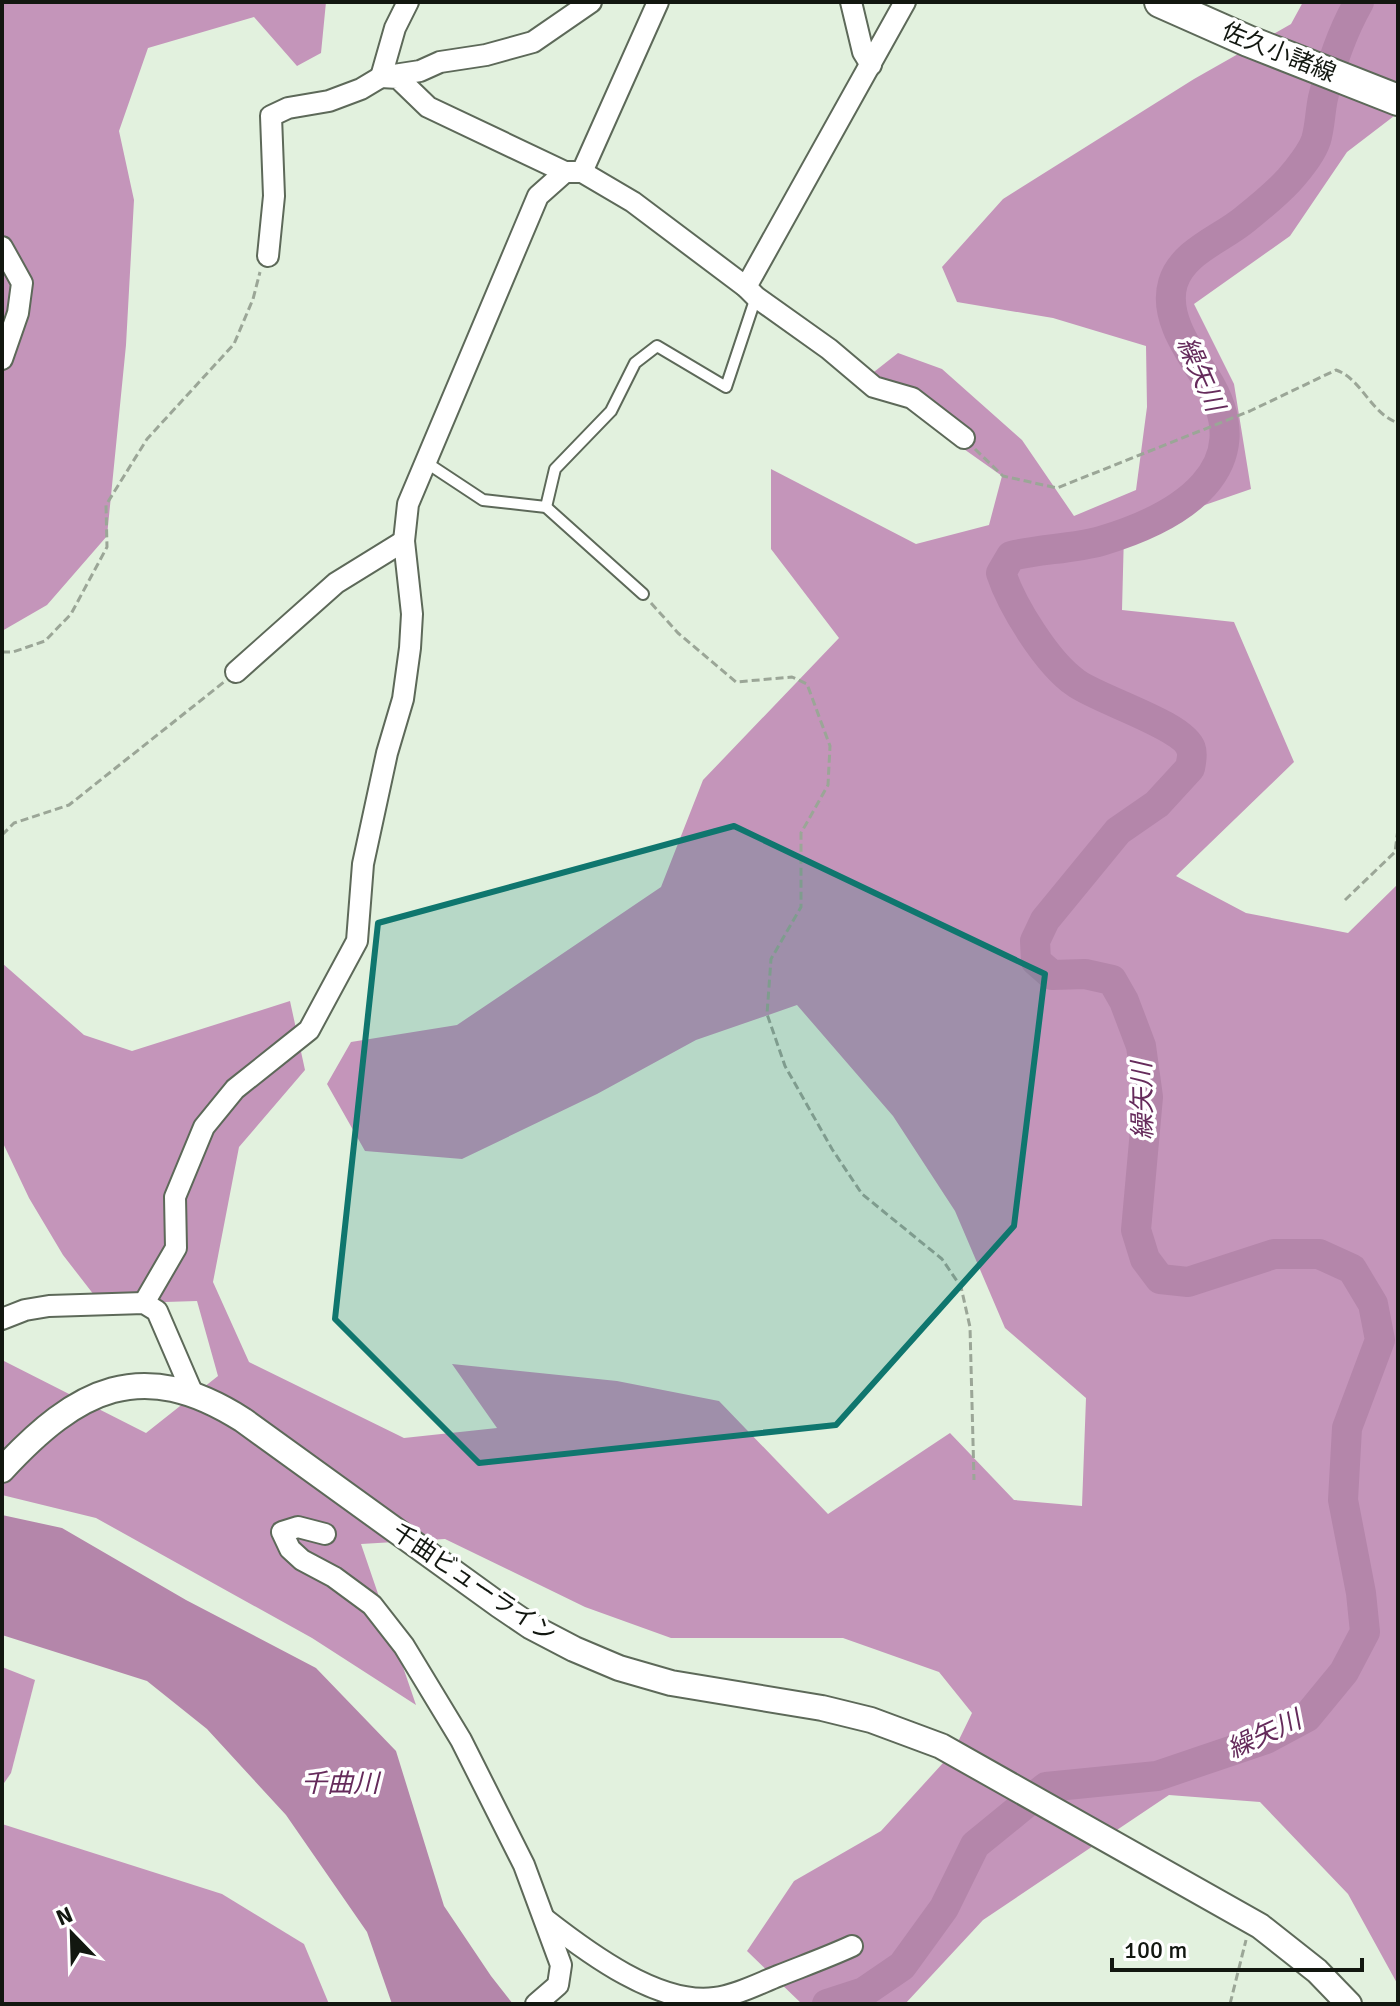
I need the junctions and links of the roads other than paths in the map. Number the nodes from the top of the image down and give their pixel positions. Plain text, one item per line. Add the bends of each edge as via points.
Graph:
1 (408, 2) edge
2 (591, 2) edge
3 (658, 2) edge
4 (851, 2) edge
5 (905, 2) edge
6 (1160, 2) edge
7 (871, 65) junction
8 (381, 77) junction
9 (1398, 100) edge
10 (574, 172) junction
11 (2, 247) edge
12 (268, 256) road end
13 (751, 292) junction
14 (2, 359) edge
15 (964, 438) road end
16 (427, 463) junction
17 (546, 507) junction
18 (404, 541) junction
19 (643, 594) road end
20 (236, 672) road end
21 (144, 1303) junction
22 (2, 1319) edge
23 (192, 1392) junction
24 (2, 1470) edge
25 (325, 1534) dead end
26 (546, 1920) junction
27 (852, 1946) dead end
28 (536, 2004) edge
29 (1349, 2004) edge

1 - 8 street
2 - 8 street via 533,42
3 - 10 street
4 - 7 street
5 - 7 street
6 - 9 main road, 佐久小諸線
7 - 13 street
8 - 10 street via 398,78 428,107
8 - 12 street via 329,101 271,116 274,196
10 - 13 street via 633,202
10 - 16 street via 538,196
11 - 14 street via 22,283
13 - 15 street via 874,387 912,398
13 - 17 lane via 726,387 657,346 635,363 611,411 555,469
16 - 17 lane via 483,500
16 - 18 street via 408,504
17 - 19 lane
18 - 20 street via 336,583
18 - 21 street via 410,648 403,699 363,864 357,941 309,1030 235,1089 204,1127 175,1197 176,1248
21 - 22 street via 49,1306
21 - 23 street via 157,1311
23 - 24 street, 千曲ビューライン via 102,1392 31,1439
23 - 29 street, 千曲ビューライン via 243,1420 530,1626 619,1668 671,1683 822,1708 941,1746 1250,1920 1317,1971
25 - 26 street via 298,1527 282,1532 302,1560 372,1605 404,1646 461,1740
26 - 27 street via 596,1959 677,1995 713,1998 744,1990
26 - 28 street via 561,1965 558,1985

